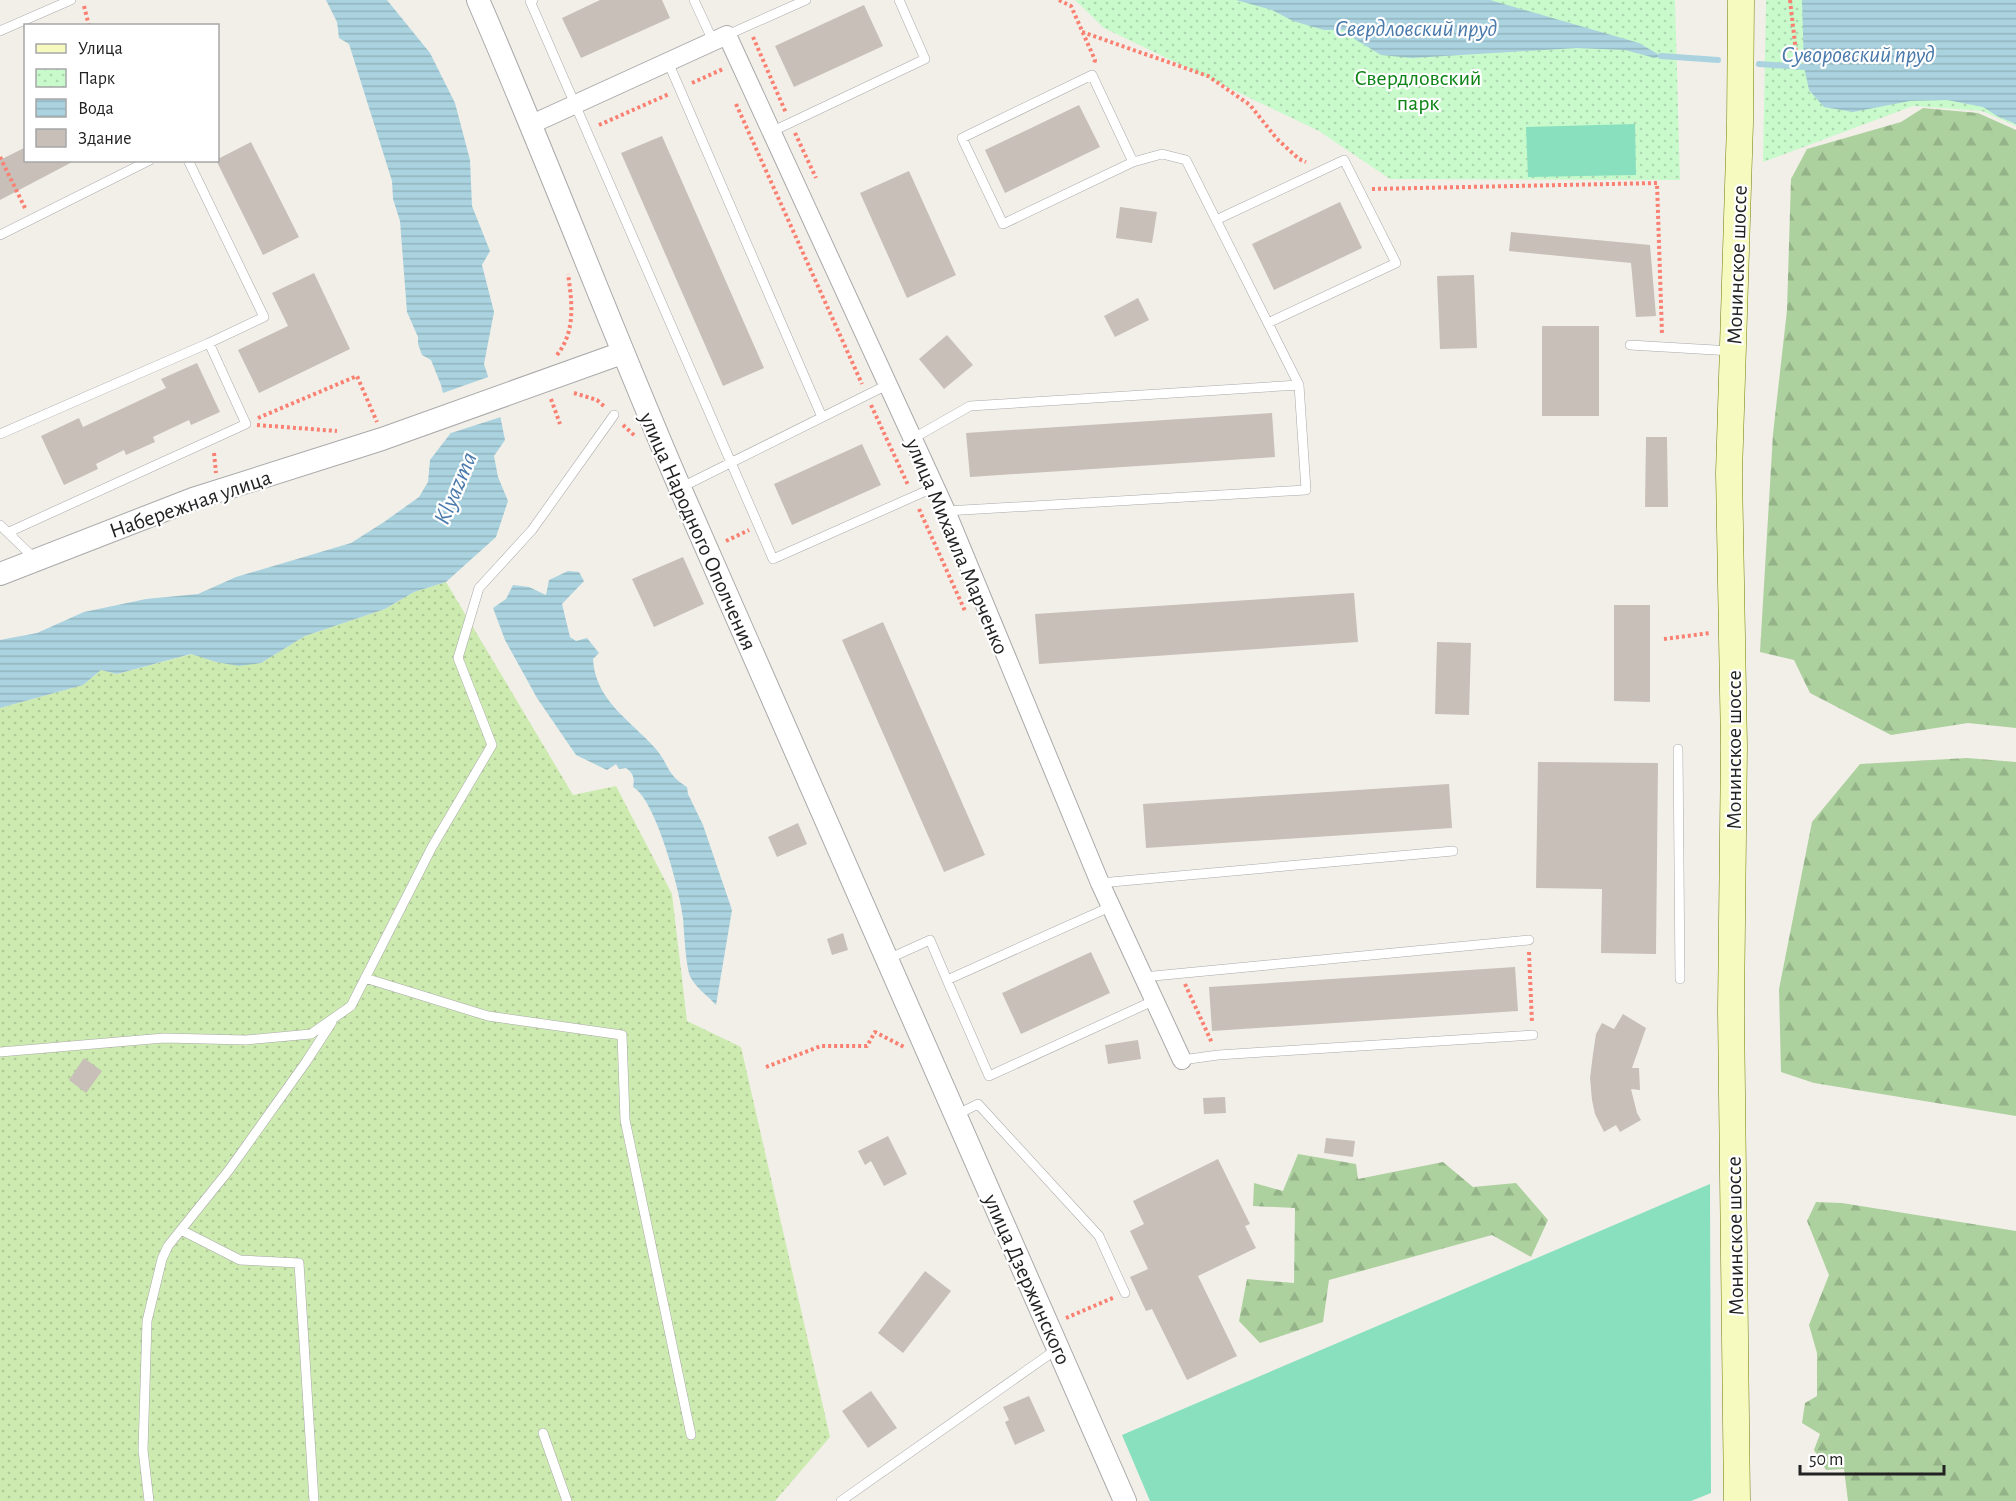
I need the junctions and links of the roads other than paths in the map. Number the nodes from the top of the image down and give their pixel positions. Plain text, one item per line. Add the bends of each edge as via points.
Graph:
1 (70, 0) edge
2 (478, 0) edge
3 (533, 0) edge
4 (693, 0) edge
5 (806, 0) edge
6 (899, 0) edge
7 (1741, 0) edge
8 (0, 31) edge
9 (720, 38) junction
10 (668, 62) junction
11 (575, 104) junction
12 (532, 124) junction
13 (771, 132) junction
14 (146, 162) edge
15 (190, 162) edge
16 (1133, 162) junction
17 (1216, 220) junction
18 (0, 234) edge
19 (1268, 323) junction
20 (209, 343) junction
21 (1630, 345) dead end
22 (1732, 351) junction
23 (622, 353) junction
24 (887, 384) junction
25 (1299, 385) junction
26 (614, 415) road end
27 (822, 417) junction
28 (0, 434) edge
29 (912, 439) junction
30 (731, 462) junction
31 (935, 487) junction
32 (680, 488) junction
33 (946, 511) junction
34 (0, 525) edge
35 (9, 532) junction
36 (36, 559) junction
37 (0, 574) edge
38 (1678, 749) dead end
39 (1453, 851) dead end
40 (1100, 883) junction
41 (1112, 906) junction
42 (1528, 940) road end
43 (888, 959) junction
44 (1143, 977) junction
45 (365, 978) junction
46 (1680, 979) dead end
47 (947, 980) junction
48 (1153, 1001) junction
49 (335, 1018) junction
50 (1533, 1035) road end
51 (0, 1052) edge
52 (931, 1057) joint
53 (1182, 1060) joint
54 (956, 1115) junction
55 (180, 1230) junction
56 (1125, 1293) road end
57 (1058, 1348) junction
58 (543, 1433) dead end
59 (691, 1435) dead end
60 (149, 1501) edge
61 (314, 1501) edge
62 (567, 1501) edge
63 (841, 1501) edge
64 (1125, 1501) edge
65 (1737, 1501) edge

1 - 8 lane
2 - 12 street, улица Народного Ополчения
3 - 11 lane
4 - 9 lane
5 - 9 lane
6 - 13 lane via 925,59
7 - 22 main road, Монинское шоссе
9 - 10 street
9 - 13 street, улица Михаила Марченко
10 - 11 street
10 - 27 lane
11 - 12 street
11 - 30 lane
12 - 23 street, улица Народного Ополчения
13 - 24 street, улица Михаила Марченко
14 - 18 lane
15 - 20 lane via 264,317
16 - 16 lane via 1003,224 962,138 1092,75
16 - 17 lane via 1162,154 1186,160
17 - 19 lane
17 - 19 lane via 1344,160 1359,189 1396,263
19 - 25 lane
20 - 28 lane
20 - 35 lane via 246,424
21 - 22 lane
22 - 65 main road, Монинское шоссе via 1731,1011
23 - 32 street, улица Народного Ополчения
23 - 36 street, Набережная улица via 547,386 380,432
24 - 27 lane
24 - 29 street, улица Михаила Марченко
25 - 29 lane via 970,406
25 - 33 lane via 1306,490
26 - 45 lane via 532,530 479,588 458,658 492,745 432,847
27 - 30 lane
29 - 31 street, улица Михаила Марченко
30 - 31 lane via 773,559
30 - 32 lane
31 - 33 street, улица Михаила Марченко
32 - 43 street, улица Народного Ополчения
33 - 40 street, улица Михаила Марченко
34 - 35 lane
35 - 36 lane
36 - 37 street, Набережная улица
38 - 46 lane
39 - 40 lane
40 - 41 street, улица Михаила Марченко
41 - 44 street, улица Михаила Марченко
41 - 47 lane
42 - 44 lane
43 - 47 lane via 930,940
43 - 52 street, улица Народного Ополчения
44 - 48 street, улица Михаила Марченко
45 - 49 lane via 351,1006
45 - 59 lane via 488,1016 622,1035 625,1120
47 - 48 lane via 989,1076
48 - 53 street, улица Михаила Марченко
49 - 51 lane via 312,1034 246,1040 164,1038
49 - 55 lane via 229,1170
50 - 53 lane
52 - 54 street, улица Дзержинского
54 - 56 lane via 978,1104 1099,1236
54 - 57 street, улица Дзержинского
55 - 60 lane via 162,1259 147,1322 143,1450
55 - 61 lane via 240,1260 299,1263
57 - 63 lane
57 - 64 street, улица Дзержинского
58 - 62 lane

